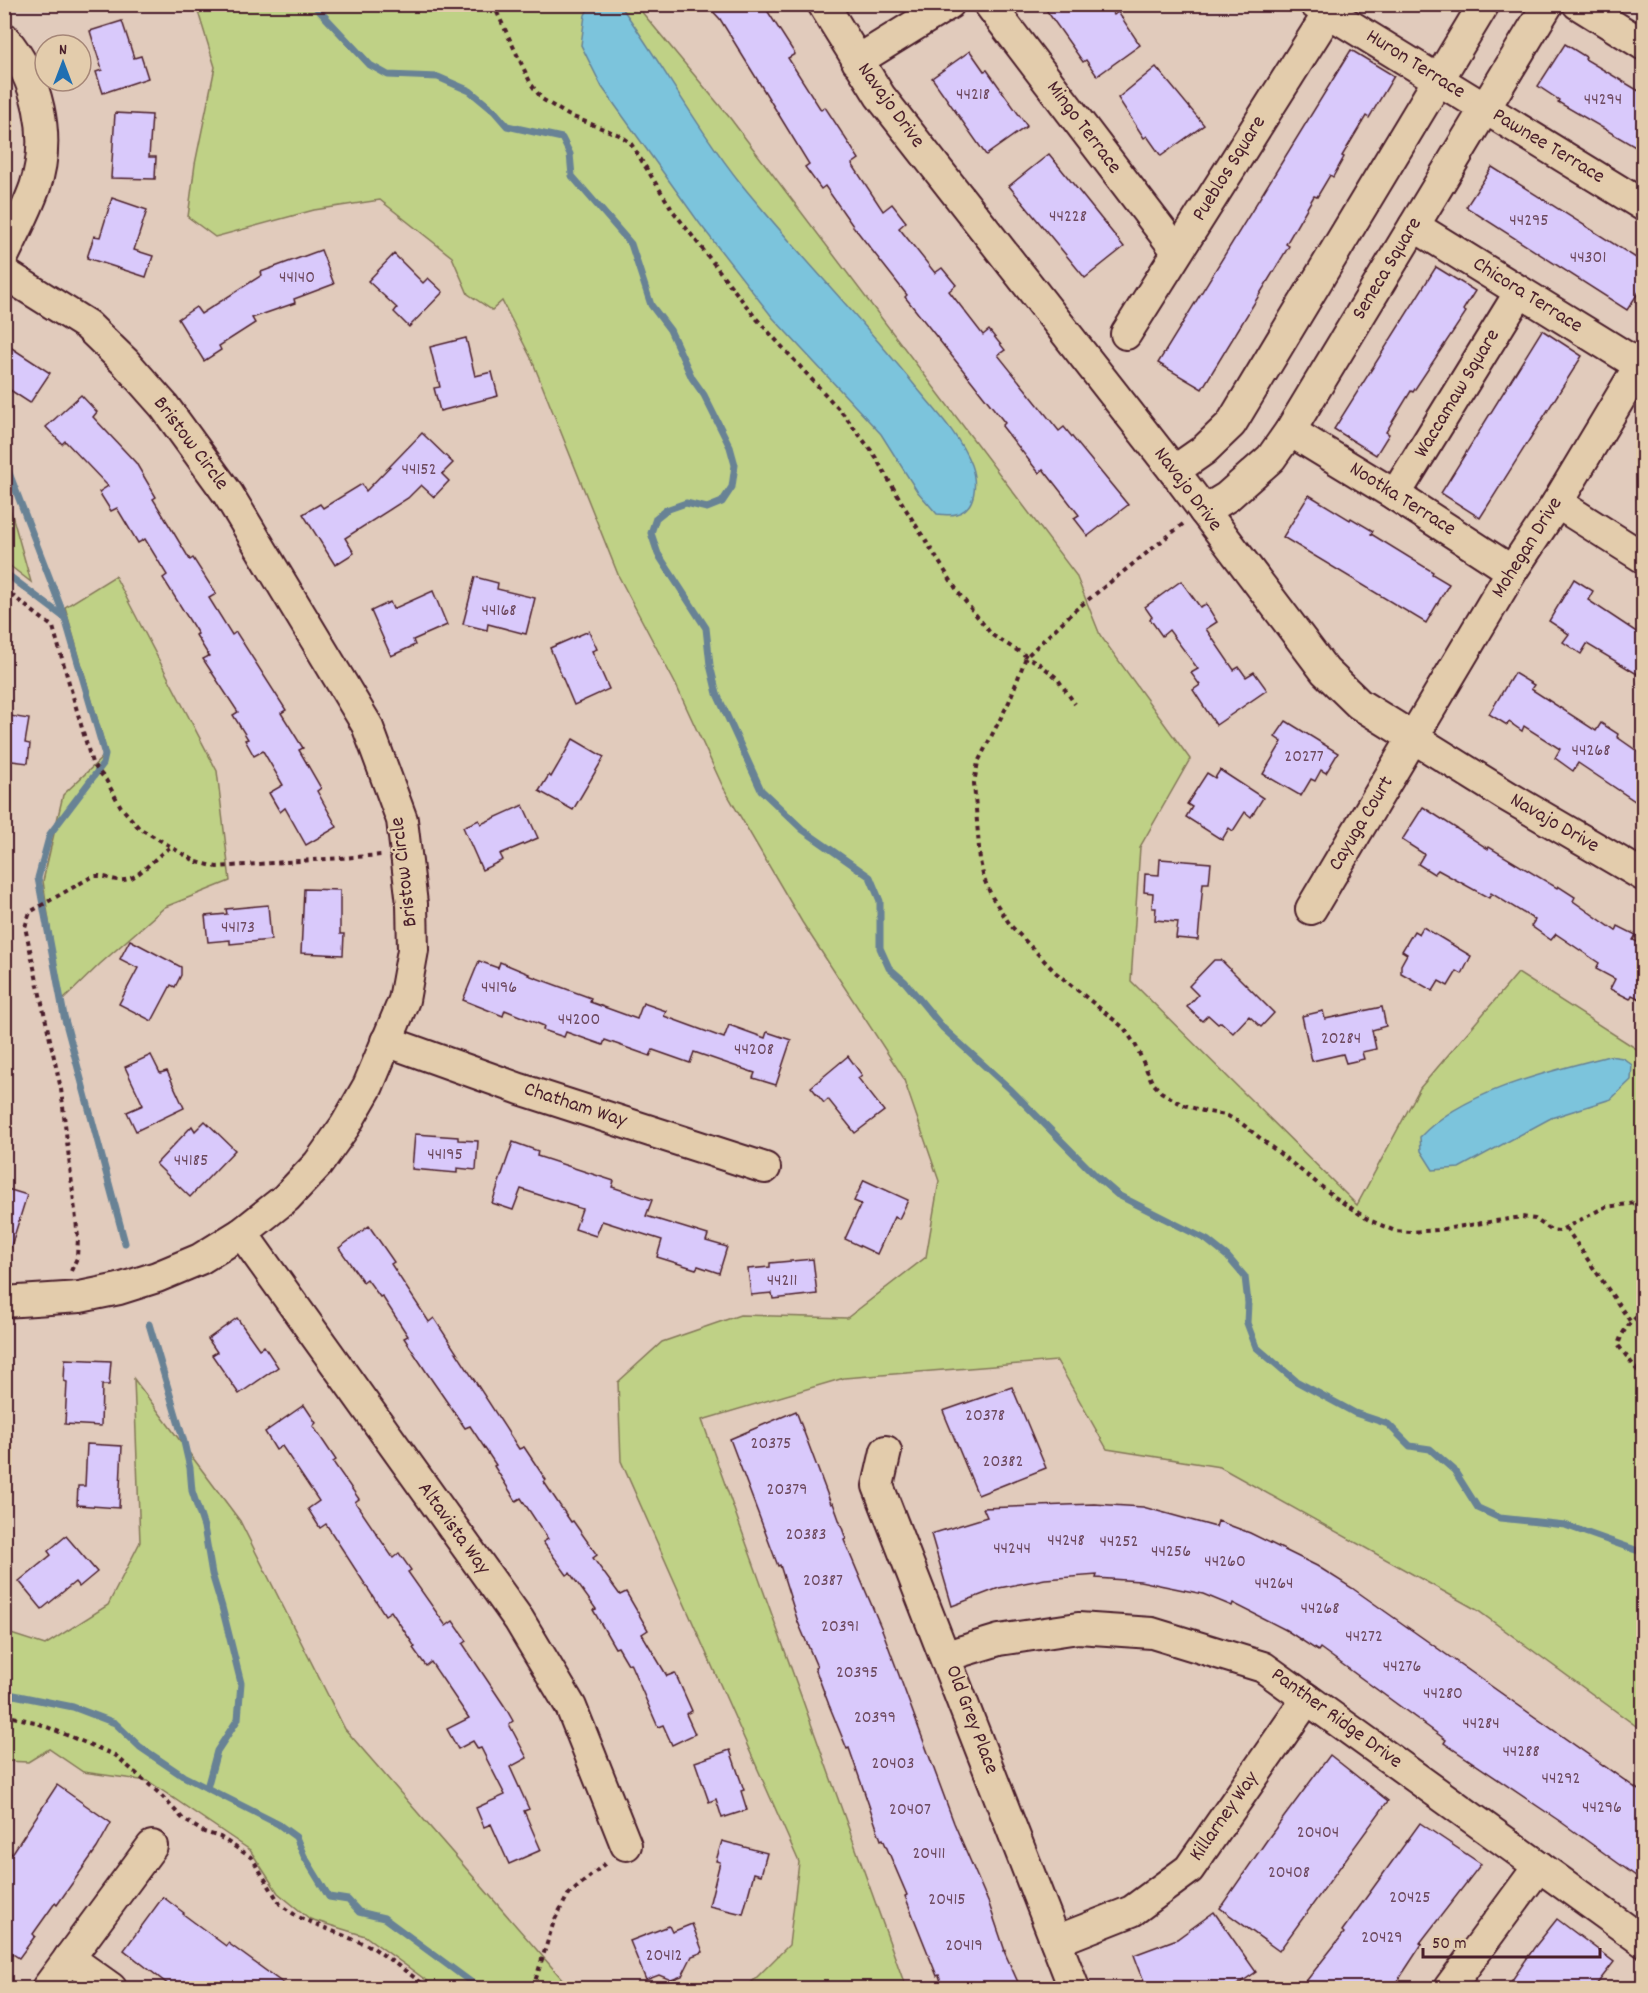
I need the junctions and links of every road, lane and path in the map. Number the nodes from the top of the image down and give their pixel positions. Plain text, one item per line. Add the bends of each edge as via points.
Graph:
1 (493, 4) edge
2 (823, 4) edge
3 (950, 4) edge
4 (989, 4) edge
5 (1485, 4) edge
6 (1548, 4) edge
7 (1578, 4) edge
8 (1326, 7) edge
9 (4, 38) edge
10 (1644, 45) edge
11 (856, 61) junction
12 (1438, 80) junction
13 (1484, 108) junction
14 (1644, 206) edge
15 (1414, 226) junction
16 (1177, 251) junction
17 (4, 255) edge
18 (4, 273) edge
19 (1520, 292) junction
20 (1126, 334) dead end
21 (1641, 362) edge
22 (1290, 431) junction
23 (1174, 471) junction
24 (1395, 495) junction
25 (1557, 503) junction
26 (1204, 511) junction
27 (1644, 558) edge
28 (1512, 571) junction
29 (4, 588) edge
30 (1026, 657) junction
31 (1075, 704) dead end
32 (1413, 738) junction
33 (171, 847) junction
34 (406, 854) junction
35 (1644, 876) edge
36 (1311, 909) dead end
37 (386, 1041) junction
38 (765, 1168) dead end
39 (1644, 1202) edge
40 (1566, 1228) junction
41 (242, 1233) junction
42 (70, 1273) dead end
43 (4, 1301) edge
44 (1644, 1311) edge
45 (1630, 1321) junction
46 (1644, 1379) edge
47 (886, 1451) dead end
48 (946, 1656) junction
49 (1307, 1699) junction
50 (4, 1715) edge
51 (626, 1845) joint
52 (152, 1846) dead end
53 (1539, 1866) junction
54 (1056, 1941) junction
55 (1644, 1942) edge
56 (69, 1958) junction
57 (47, 1989) edge
58 (111, 1989) edge
59 (429, 1989) edge
60 (533, 1989) edge
61 (1074, 1989) edge
62 (1449, 1989) edge

1 - 30 path via 542,99 630,142 673,211 749,309 873,453 960,595 992,636
2 - 11 street, Navajo Drive
3 - 11 street
4 - 16 street, Mingo Terrace
5 - 12 street
6 - 13 street, Seneca Square
7 - 10 street
8 - 12 street, Huron Terrace
8 - 16 street, Pueblos Square
9 - 17 street via 17,52 30,78 39,107 43,155 35,187
11 - 23 street, Navajo Drive
12 - 13 street, Huron Terrace
12 - 23 street via 1231,424
13 - 14 street, Pawnee Terrace
13 - 15 street, Seneca Square
15 - 19 street, Chicora Terrace
15 - 22 street, Seneca Square
16 - 20 street, Pueblos Square
18 - 34 street, Bristow Circle via 87,325 126,363 164,405 228,494 367,725 402,820
19 - 21 street, Chicora Terrace
19 - 24 street, Waccamaw Square
21 - 25 street, Mohegan Drive
22 - 24 street, Nootka Terrace
22 - 26 street, Seneca Square via 1270,458 1227,497
23 - 26 street, Navajo Drive
24 - 28 street, Nootka Terrace
25 - 27 street
25 - 28 street, Mohegan Drive
26 - 30 path via 1074,611
26 - 32 street, Navajo Drive via 1325,671 1359,704
28 - 32 street, Mohegan Drive
29 - 33 path via 52,627 92,762 120,807 139,828
30 - 31 path via 1057,678
30 - 40 path via 1009,702 978,762 974,783 984,879 1011,926 1031,948 1124,1028 1161,1092 1181,1104 1226,1115 1241,1123 1336,1198 1369,1221 1395,1231 1437,1230 1513,1216 1535,1219 1551,1230
32 - 35 street, Navajo Drive
32 - 36 street, Cayuga Court
33 - 34 path via 197,862 217,867
33 - 42 path via 125,880 97,875 30,912 25,927 61,1089 78,1237 77,1258
34 - 37 street, Bristow Circle via 413,950 404,1000
37 - 38 street, Chatham Way
37 - 41 street, Bristow Circle via 368,1086 318,1164 286,1198
39 - 40 path via 1605,1208
40 - 45 path
41 - 43 street, Bristow Circle via 200,1259 119,1289 80,1297
41 - 51 street, Altavista Way via 519,1620 571,1707
44 - 45 path
45 - 46 path via 1618,1345
47 - 48 street, Old Grey Place via 878,1486
48 - 49 street, Panther Ridge Drive via 999,1640 1078,1628 1152,1633 1263,1667
48 - 54 street, Old Grey Place
49 - 53 street, Panther Ridge Drive
49 - 54 street, Killarney Way via 1189,1869 1132,1911
50 - 59 path via 35,1722 115,1755 183,1818 252,1858 280,1905 298,1917 372,1947
51 - 60 path via 568,1895 554,1921
52 - 56 street
53 - 55 street, Panther Ridge Drive
53 - 62 street
54 - 61 street, Old Grey Place
56 - 57 street
56 - 58 street

